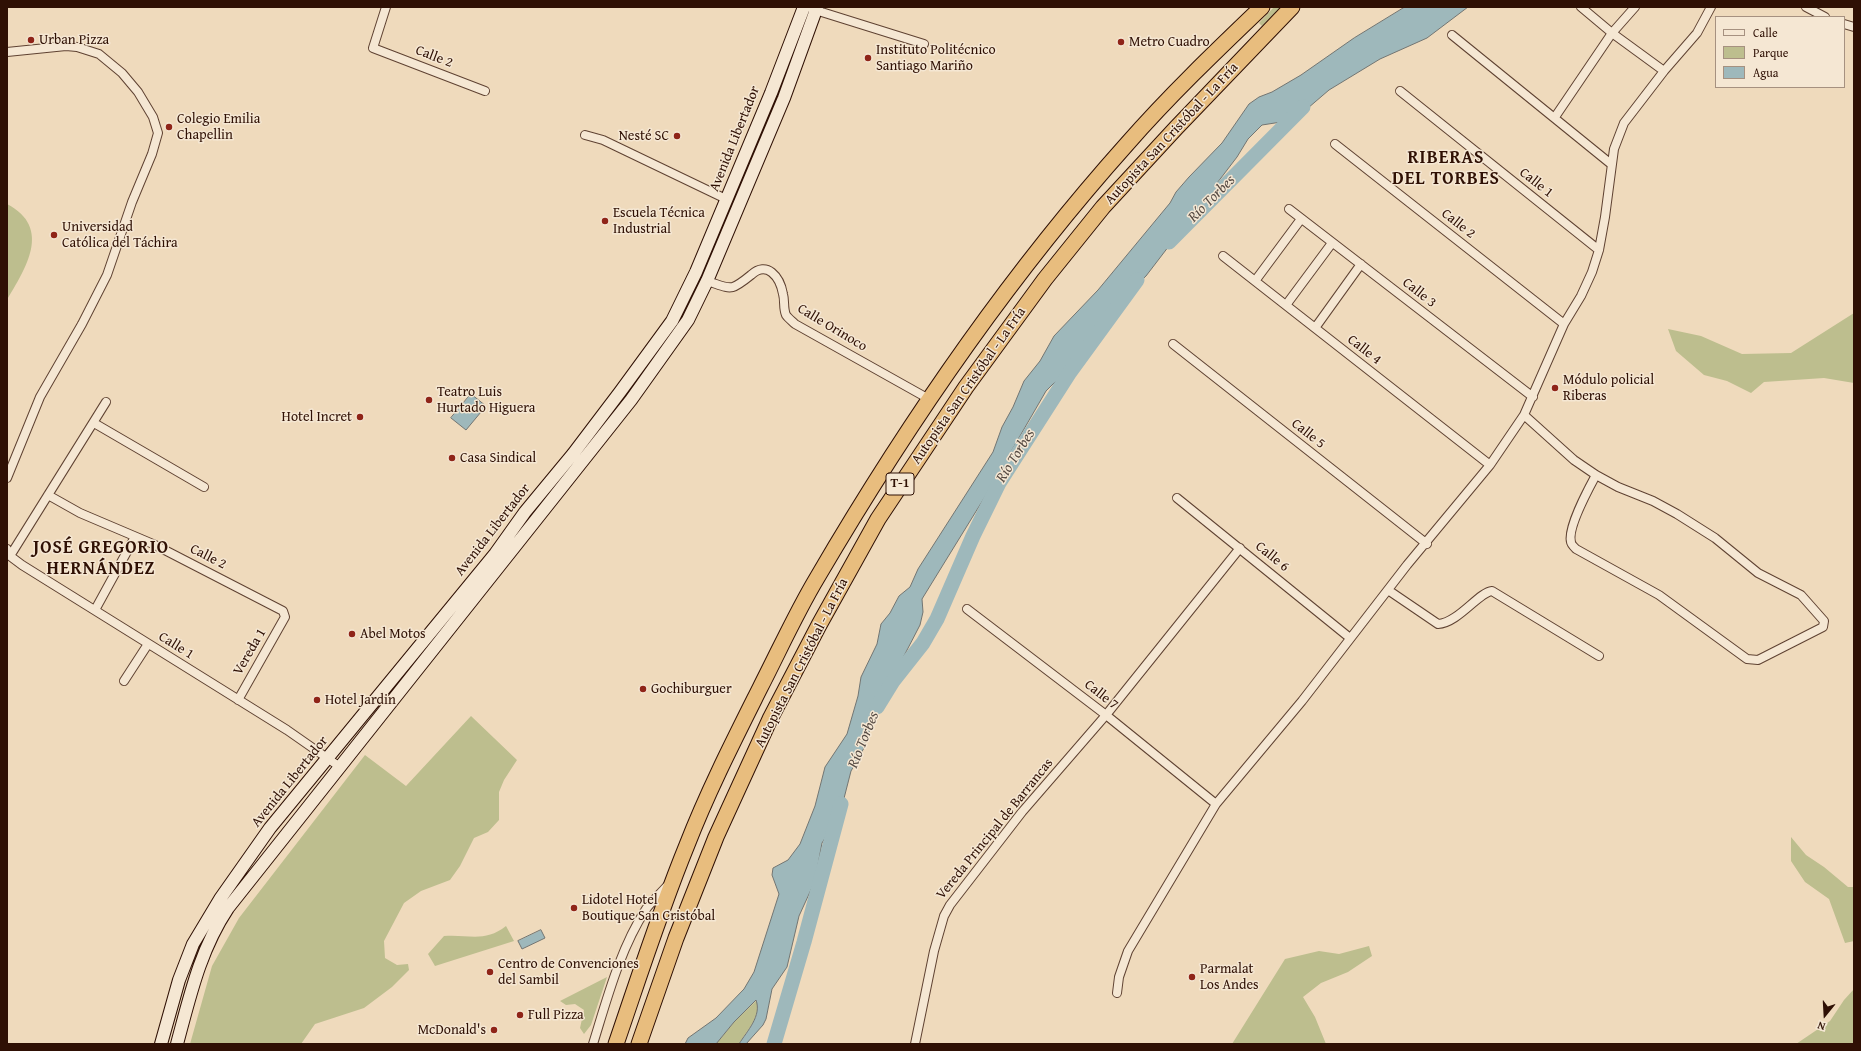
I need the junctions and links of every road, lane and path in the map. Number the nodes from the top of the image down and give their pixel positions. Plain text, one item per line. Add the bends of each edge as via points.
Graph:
1 (386, 7) edge
2 (1262, 7) edge
3 (1292, 7) edge
4 (1581, 7) edge
5 (1634, 7) edge
6 (1711, 7) edge
7 (1806, 7) edge
8 (810, 8) edge
9 (1823, 16) edge
10 (1612, 33) junction
11 (1452, 36) dead end
12 (924, 44) dead end
13 (7, 52) edge
14 (1664, 71) junction
15 (485, 91) dead end
16 (1400, 91) dead end
17 (1555, 117) junction
18 (585, 134) dead end
19 (1335, 144) dead end
20 (1611, 164) junction
21 (726, 200) junction
22 (1289, 208) dead end
23 (1301, 219) junction
24 (1332, 243) junction
25 (1599, 250) junction
26 (1223, 256) dead end
27 (1360, 264) junction
28 (707, 281) junction
29 (1255, 281) junction
30 (1286, 305) junction
31 (1564, 324) junction
32 (1315, 328) junction
33 (1174, 344) dead end
34 (1533, 397) junction
35 (928, 399) junction
36 (106, 402) dead end
37 (1524, 415) junction
38 (94, 423) junction
39 (1490, 465) junction
40 (1596, 475) junction
41 (7, 478) edge
42 (204, 488) dead end
43 (48, 495) junction
44 (1177, 498) dead end
45 (135, 537) junction
46 (1427, 544) junction
47 (1240, 548) junction
48 (9, 553) edge
49 (1388, 590) junction
50 (967, 609) dead end
51 (95, 610) junction
52 (285, 617) joint
53 (1350, 638) junction
54 (148, 644) junction
55 (1599, 656) dead end
56 (124, 682) dead end
57 (238, 700) junction
58 (1106, 715) junction
59 (328, 758) junction
60 (340, 767) junction
61 (1216, 804) junction
62 (674, 878) junction
63 (1117, 993) dead end
64 (161, 1044) edge
65 (177, 1044) edge
66 (593, 1044) edge
67 (616, 1044) edge
68 (639, 1044) edge
69 (915, 1044) edge

1 - 15 street, Calle 2 via 373,48
2 - 35 highway, Autopista San Cristóbal - La Fría / T-1 via 1134,136 1081,196 991,310
3 - 68 highway, Autopista San Cristóbal - La Fría / T-1 via 1103,207 1045,279 966,387 878,518 770,719 714,844 676,938
4 - 10 street
5 - 10 street
6 - 14 street via 1697,33
7 - 9 street
8 - 12 street
8 - 21 main road, Avenida Libertador
8 - 28 main road, Avenida Libertador via 784,98
10 - 14 street
10 - 17 street
11 - 17 street
13 - 41 street via 66,46 83,48 99,54 122,73 138,92 153,117 158,133 107,275 40,396
14 - 20 street via 1624,123
16 - 25 street, Calle 1
17 - 20 street
18 - 21 street via 603,140
19 - 31 street, Calle 2
20 - 25 street
21 - 59 main road, Avenida Libertador via 696,272 672,321 655,345 495,554
22 - 23 street, Calle 3
23 - 24 street, Calle 3
23 - 29 street
24 - 27 street, Calle 3
24 - 30 street
25 - 31 street via 1581,296
26 - 29 street, Calle 4
27 - 32 street
27 - 34 street, Calle 3
28 - 35 street, Calle Orinoco via 731,289 757,269 768,269 781,285 787,316 795,324
28 - 60 main road, Avenida Libertador via 688,320 631,400
29 - 30 street, Calle 4
30 - 32 street, Calle 4
31 - 34 street
32 - 39 street, Calle 4
33 - 46 street, Calle 5
34 - 37 street
35 - 62 highway, Autopista San Cristóbal - La Fría / T-1 via 816,580 719,770
36 - 38 street
37 - 39 street
37 - 40 street via 1574,460
38 - 42 street
38 - 43 street
39 - 46 street
40 - 40 street via 1577,512 1570,542 1576,549 1659,595 1747,659 1758,660 1823,627 1824,621 1801,595 1758,573 1715,538 1677,514
43 - 45 street, Calle 2 via 80,513
43 - 48 street
44 - 47 street, Calle 6
45 - 51 street
45 - 52 street, Calle 2 via 154,544 280,608
46 - 49 street
47 - 53 street, Calle 6
47 - 58 street, Vereda Principal de Barrancas
48 - 51 street, Calle 1
49 - 53 street
49 - 55 street via 1438,624 1445,624 1492,590
50 - 58 street, Calle 7
51 - 54 street, Calle 1
52 - 57 street, Vereda 1
53 - 61 street via 1302,701
54 - 56 street
54 - 57 street, Calle 1
57 - 59 street, Calle 1
58 - 61 street, Calle 7
58 - 69 street, Vereda Principal de Barrancas via 1022,812 950,905 944,916 934,951
59 - 60 street, Calle 1
59 - 64 main road, Avenida Libertador via 270,828 196,938 179,980
60 - 65 main road, Avenida Libertador via 214,929 191,990
61 - 63 street via 1128,951 1119,977
62 - 66 street via 647,909 631,938
62 - 67 highway, Autopista San Cristóbal - La Fría / T-1

